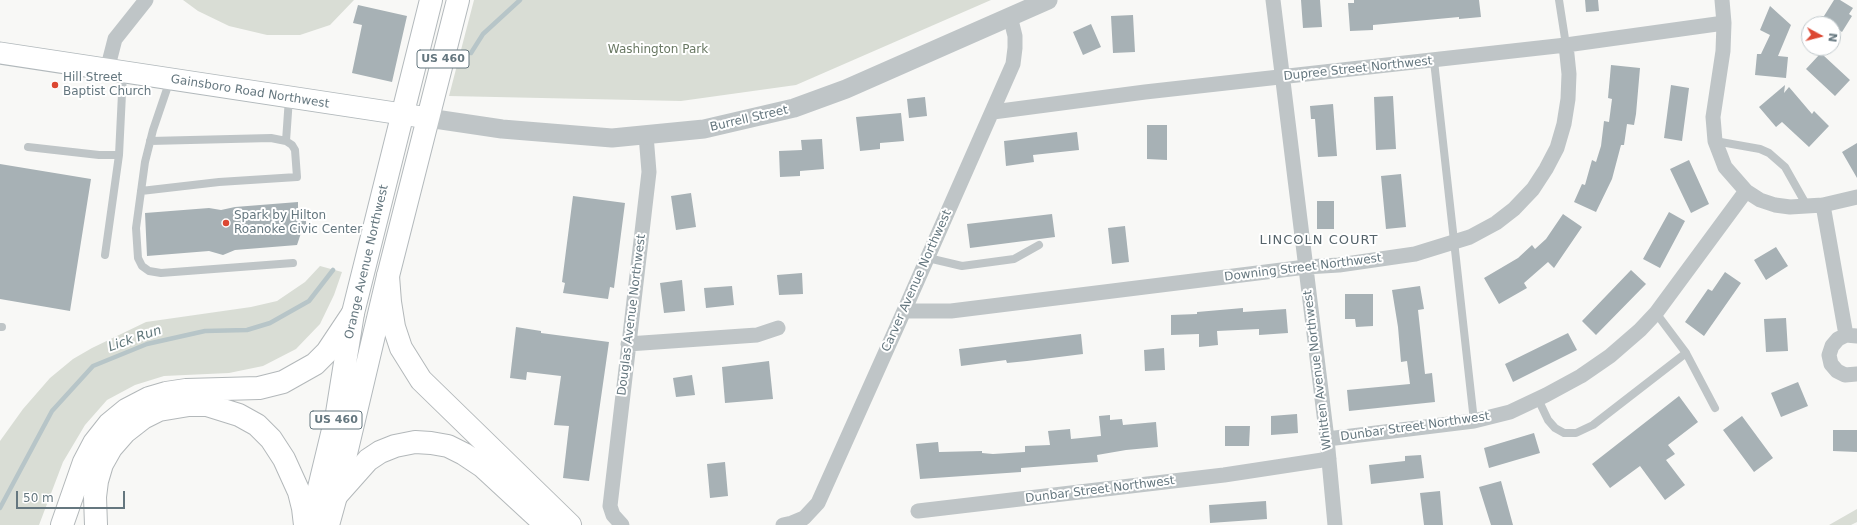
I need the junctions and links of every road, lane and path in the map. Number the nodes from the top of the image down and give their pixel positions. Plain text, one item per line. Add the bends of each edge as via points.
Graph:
1 (146, 0) edge
2 (431, 0) edge
3 (458, 0) edge
4 (1273, 0) edge
5 (1559, 0) edge
6 (1722, 0) edge
7 (1038, 2) edge
8 (1010, 16) junction
9 (1724, 23) junction
10 (1566, 46) junction
11 (0, 54) edge
12 (1434, 61) junction
13 (115, 71) junction
14 (1283, 78) junction
15 (170, 79) junction
16 (289, 98) junction
17 (993, 112) junction
18 (403, 115) junction
19 (428, 118) junction
20 (646, 136) junction
21 (286, 141) junction
22 (1715, 141) junction
23 (150, 142) junction
24 (28, 147) dead end
25 (120, 155) junction
26 (141, 191) junction
27 (1746, 191) junction
28 (1857, 196) edge
29 (1823, 205) junction
30 (1807, 206) junction
31 (1455, 243) junction
32 (1039, 245) dead end
33 (104, 255) dead end
34 (928, 258) junction
35 (293, 263) dead end
36 (1306, 267) junction
37 (388, 276) junction
38 (353, 312) junction
39 (904, 312) junction
40 (1656, 313) junction
41 (778, 328) dead end
42 (1852, 336) edge
43 (628, 344) junction
44 (1686, 353) junction
45 (1857, 374) edge
46 (1538, 399) junction
47 (1715, 408) dead end
48 (1474, 421) junction
49 (1327, 439) junction
50 (1329, 459) junction
51 (336, 496) junction
52 (918, 511) dead end
53 (62, 525) edge
54 (96, 525) edge
55 (305, 525) edge
56 (310, 525) edge
57 (328, 525) edge
58 (546, 525) edge
59 (570, 525) edge
60 (622, 525) edge
61 (783, 525) edge
62 (1335, 525) edge

1 - 13 street via 115,39
2 - 18 main road, Orange Avenue Northwest / US 460
3 - 19 main road, Orange Avenue Northwest / US 460
4 - 14 street, Whitten Avenue Northwest
5 - 10 lane
6 - 9 street
7 - 8 street, Burrell Street
8 - 17 street, Carver Avenue Northwest via 1015,42 1013,64
8 - 20 street, Burrell Street via 846,89 794,108 704,129
9 - 10 street, Dupree Street Northwest
9 - 22 street via 1713,117
10 - 12 street, Dupree Street Northwest
10 - 31 street, Downing Street Northwest via 1569,74 1564,124 1546,169 1533,189 1514,209 1496,223
11 - 13 main road, Gainsboro Road Northwest
12 - 14 street, Dupree Street Northwest
12 - 31 lane
13 - 15 main road, Gainsboro Road Northwest
13 - 25 lane
14 - 17 street, Dupree Street Northwest via 1145,92
14 - 36 street, Whitten Avenue Northwest
15 - 16 main road, Gainsboro Road Northwest
15 - 23 lane
16 - 18 main road, Gainsboro Road Northwest
16 - 21 lane
17 - 34 street, Carver Avenue Northwest
18 - 19 main road, Gainsboro Road Northwest
18 - 38 main road, Orange Avenue Northwest / US 460
19 - 20 street, Burrell Street via 509,129 612,138
19 - 37 main road, Orange Avenue Northwest / US 460
20 - 43 street, Douglas Avenue Northwest via 649,172
21 - 23 lane via 271,138
21 - 26 lane via 295,150 297,177
22 - 27 street via 1725,167
22 - 30 lane via 1769,153 1785,167
23 - 26 lane
24 - 25 lane
25 - 33 lane
26 - 35 lane via 136,228 138,258 142,266 149,271 161,273
27 - 30 street via 1760,200 1776,205
27 - 40 street, Dunbar Street Northwest
28 - 29 street
29 - 30 street
29 - 42 street
31 - 36 street, Downing Street Northwest via 1415,254
31 - 48 lane
32 - 34 lane via 1014,259 962,266
34 - 39 street, Carver Avenue Northwest
36 - 39 street, Downing Street Northwest via 951,311
36 - 49 street, Whitten Avenue Northwest
37 - 51 main road, Orange Avenue Northwest / US 460
37 - 59 main road via 394,327 401,348 421,380
38 - 53 main road via 327,352 315,364 283,382 259,388 166,392 126,410 109,424 94,444 84,462
38 - 56 main road, Orange Avenue Northwest / US 460 via 337,413
39 - 61 street, Carver Avenue Northwest via 818,503 804,518
40 - 44 lane
40 - 46 street, Dunbar Street Northwest via 1610,356 1581,376
41 - 43 street via 757,335
42 - 45 street via 1838,339 1829,354 1831,364 1837,371 1844,375
43 - 60 street, Douglas Avenue Northwest via 610,506 613,515
44 - 46 lane via 1593,425 1576,433 1564,433 1555,428
44 - 47 lane
46 - 48 street, Dunbar Street Northwest via 1510,412
48 - 49 street, Dunbar Street Northwest
49 - 50 street, Whitten Avenue Northwest
50 - 52 street, Dunbar Street Northwest via 1216,476
50 - 62 street, Whitten Avenue Northwest
51 - 57 main road, US 460
51 - 58 main road via 363,465 380,452 414,442 432,442 448,446 482,466
54 - 55 main road via 97,481 110,448 143,418 159,410 189,404 207,405 239,415 257,425 271,439 284,459 299,492

